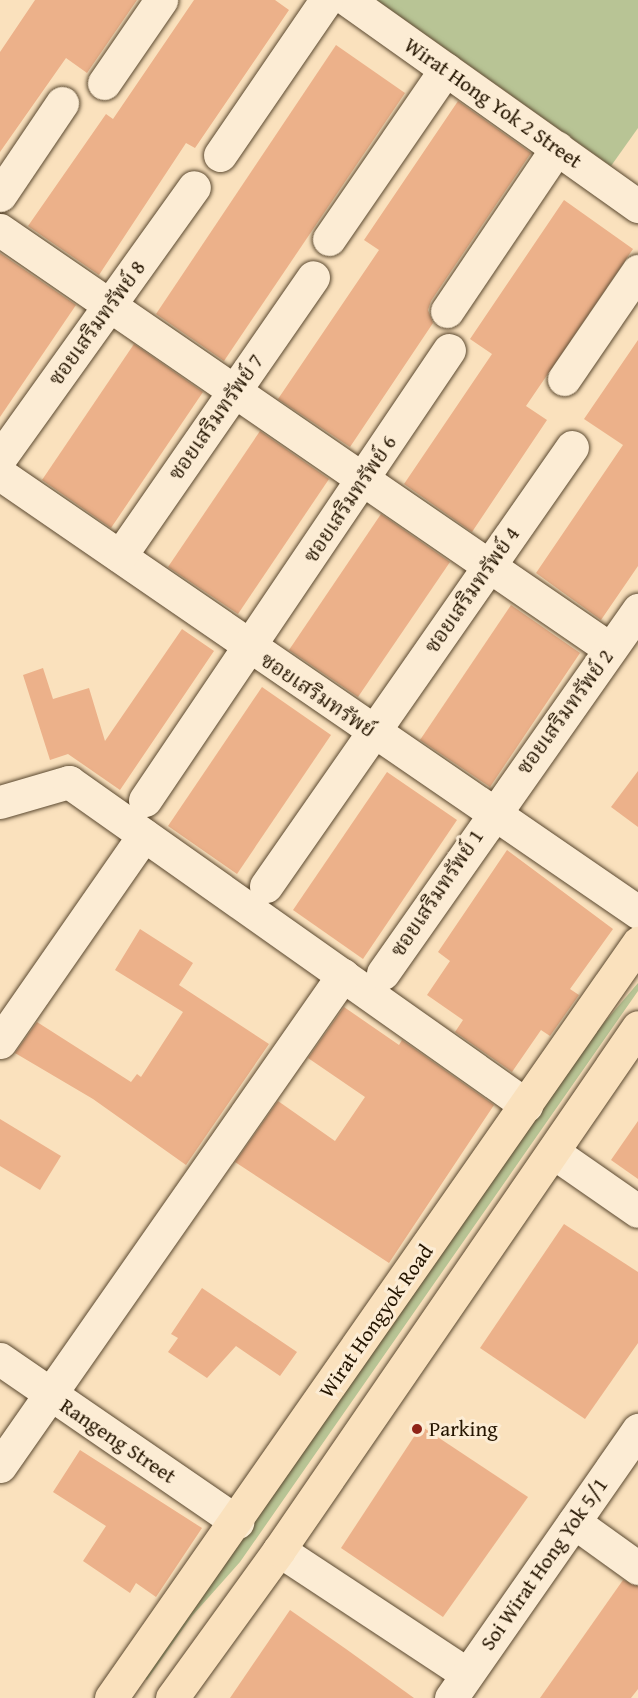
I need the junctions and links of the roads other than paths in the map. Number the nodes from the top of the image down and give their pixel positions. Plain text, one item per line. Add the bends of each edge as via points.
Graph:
1 (161, 0) edge
2 (326, 0) edge
3 (348, 0) edge
4 (446, 69) junction
5 (104, 83) dead end
6 (62, 103) dead end
7 (557, 148) junction
8 (220, 155) dead end
9 (194, 187) dead end
10 (0, 195) edge
11 (638, 206) edge
12 (0, 230) edge
13 (329, 239) dead end
14 (638, 271) edge
15 (313, 277) dead end
16 (109, 305) junction
17 (447, 311) dead end
18 (449, 350) dead end
19 (564, 379) dead end
20 (233, 392) junction
21 (572, 447) dead end
22 (0, 458) edge
23 (0, 474) edge
24 (364, 478) junction
25 (120, 556) junction
26 (489, 566) junction
27 (638, 610) edge
28 (251, 649) junction
29 (610, 649) junction
30 (373, 733) junction
31 (145, 801) dead end
32 (0, 802) edge
33 (492, 814) junction
34 (144, 835) junction
35 (266, 886) dead end
36 (638, 912) edge
37 (638, 943) edge
38 (383, 973) dead end
39 (343, 975) junction
40 (638, 1027) edge
41 (0, 1042) edge
42 (526, 1105) junction
43 (553, 1152) junction
44 (638, 1211) edge
45 (0, 1359) edge
46 (48, 1393) junction
47 (638, 1430) edge
48 (0, 1466) edge
49 (237, 1522) junction
50 (574, 1522) junction
51 (279, 1550) junction
52 (638, 1568) edge
53 (459, 1686) edge
54 (111, 1698) edge
55 (172, 1698) edge

1 - 5 street
2 - 8 street
3 - 4 street, Wirat Hong Yok 2 Street
4 - 7 street, Wirat Hong Yok 2 Street
4 - 13 street
6 - 10 street
7 - 11 street, Wirat Hong Yok 2 Street
7 - 17 street
9 - 16 street, ซอยเสริมทรัพย์ 8
12 - 16 street
14 - 19 street
15 - 20 street, ซอยเสริมทรัพย์ 7
16 - 20 street
16 - 22 street, ซอยเสริมทรัพย์ 8
18 - 24 street, ซอยเสริมทรัพย์ 6
20 - 24 street
20 - 25 street, ซอยเสริมทรัพย์ 7
21 - 26 street, ซอยเสริมทรัพย์ 4
23 - 25 street, ซอยเสริมทรัพย์
24 - 26 street
24 - 28 street, ซอยเสริมทรัพย์ 6
25 - 28 street, ซอยเสริมทรัพย์
26 - 29 street
26 - 30 street, ซอยเสริมทรัพย์ 4
27 - 29 street, ซอยเสริมทรัพย์ 2
28 - 30 street, ซอยเสริมทรัพย์
28 - 31 street, ซอยเสริมทรัพย์ 6
29 - 33 street, ซอยเสริมทรัพย์ 2
30 - 33 street, ซอยเสริมทรัพย์
30 - 35 street, ซอยเสริมทรัพย์ 4
32 - 34 street via 69,782
33 - 36 street, ซอยเสริมทรัพย์
33 - 38 street, ซอยเสริมทรัพย์ 1
34 - 39 street
34 - 41 street
37 - 42 main road, Wirat Hongyok Road
39 - 42 street
39 - 46 street
40 - 43 main road
42 - 49 main road, Wirat Hongyok Road
43 - 44 street
43 - 51 main road
45 - 46 street, Rangeng Street
46 - 48 street
46 - 49 street, Rangeng Street
47 - 50 street, Soi Wirat Hong Yok 5/1
49 - 54 main road, Wirat Hongyok Road
50 - 52 street
50 - 53 street, Soi Wirat Hong Yok 5/1
51 - 53 street
51 - 55 main road

